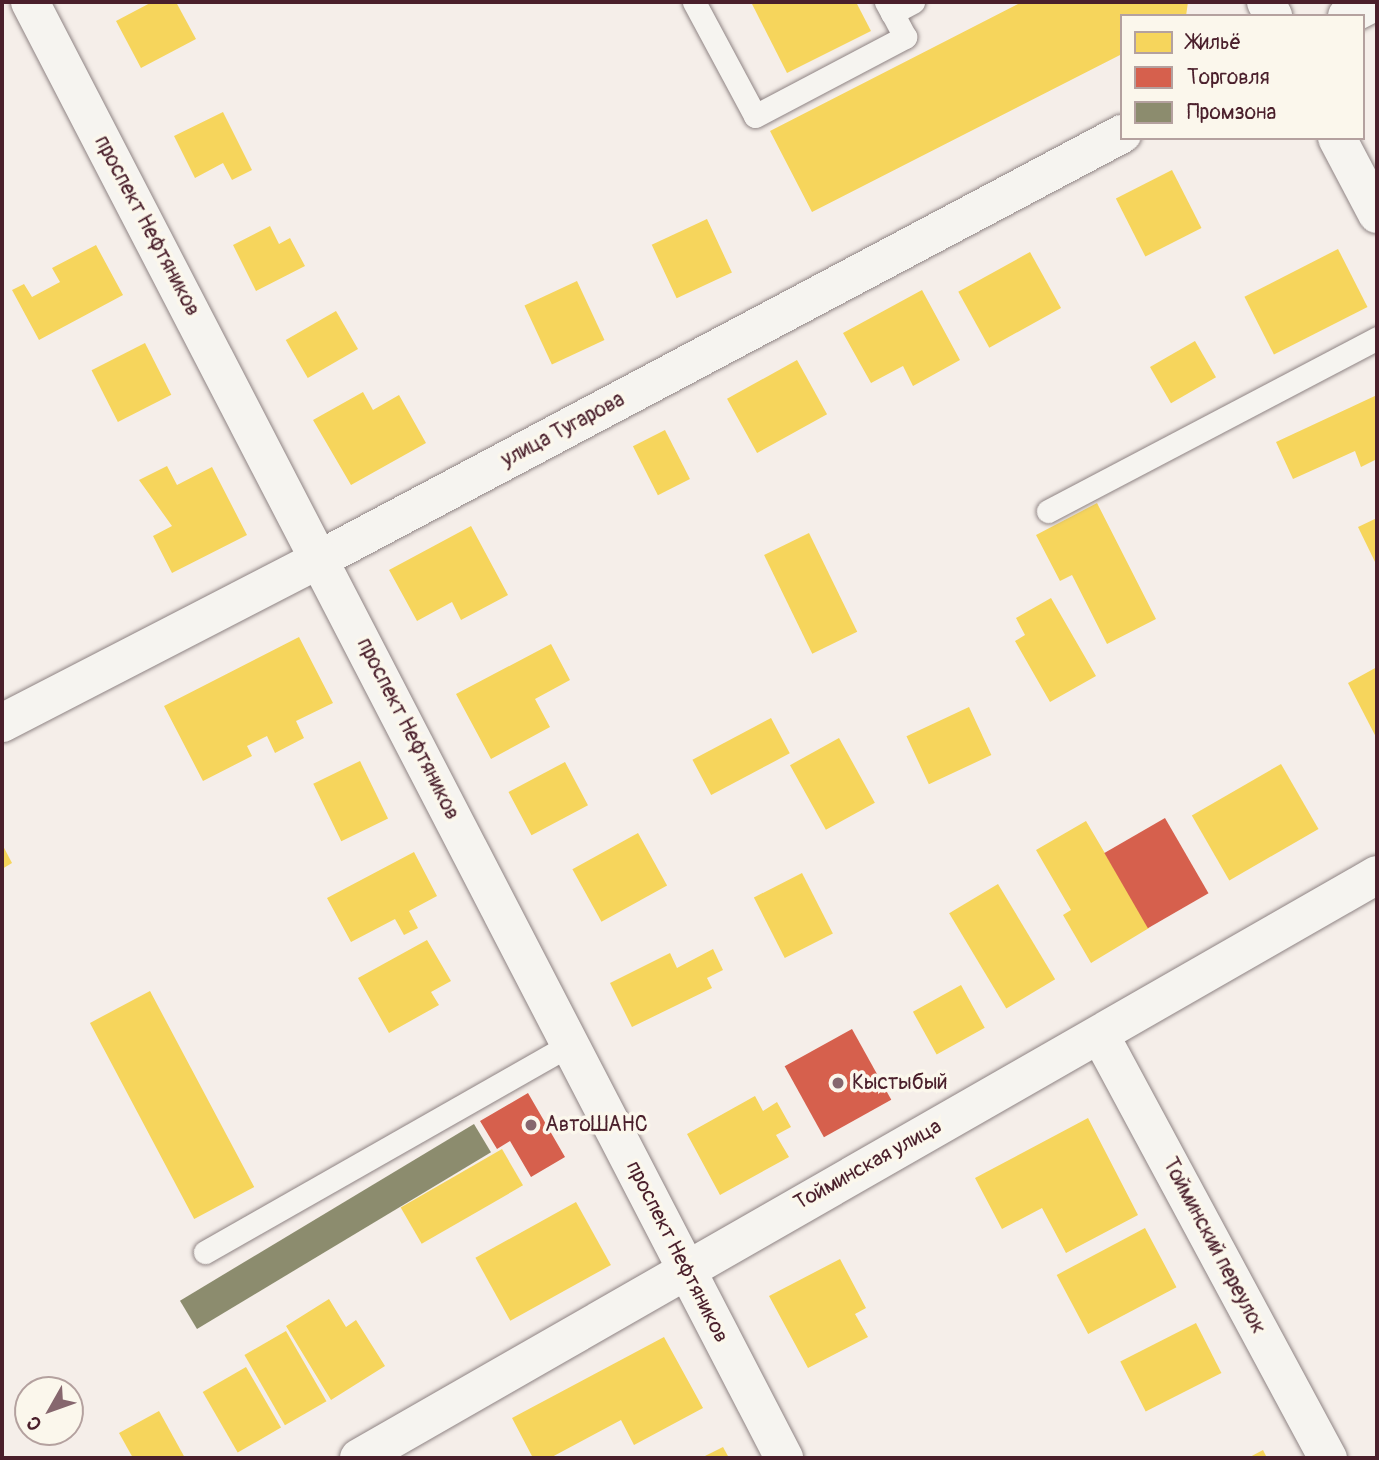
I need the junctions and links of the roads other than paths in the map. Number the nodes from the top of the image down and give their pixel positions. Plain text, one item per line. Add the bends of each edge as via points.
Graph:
1 (30, 2) edge
2 (694, 2) edge
3 (913, 2) edge
4 (1374, 2) edge
5 (889, 7) edge
6 (1351, 14) edge
7 (1120, 135) edge
8 (1338, 140) edge
9 (1377, 214) edge
10 (1377, 338) edge
11 (1048, 511) dead end
12 (320, 559) junction
13 (2, 723) edge
14 (1377, 874) edge
15 (1100, 1035) junction
16 (571, 1044) junction
17 (205, 1252) dead end
18 (685, 1268) junction
19 (359, 1458) edge
20 (784, 1458) edge
21 (1328, 1458) edge

1 - 12 street, проспект Нефтяников
2 - 5 lane via 755,116 905,37
3 - 5 lane
4 - 6 street
7 - 12 street, улица Тугарова
8 - 9 street
10 - 11 lane
12 - 13 street, улица Тугарова
12 - 16 street, проспект Нефтяников
14 - 15 street, Тойминская улица
15 - 18 street, Тойминская улица
15 - 21 street, Тойминский переулок
16 - 17 lane
16 - 18 street, проспект Нефтяников
18 - 19 street, Тойминская улица
18 - 20 street, проспект Нефтяников

